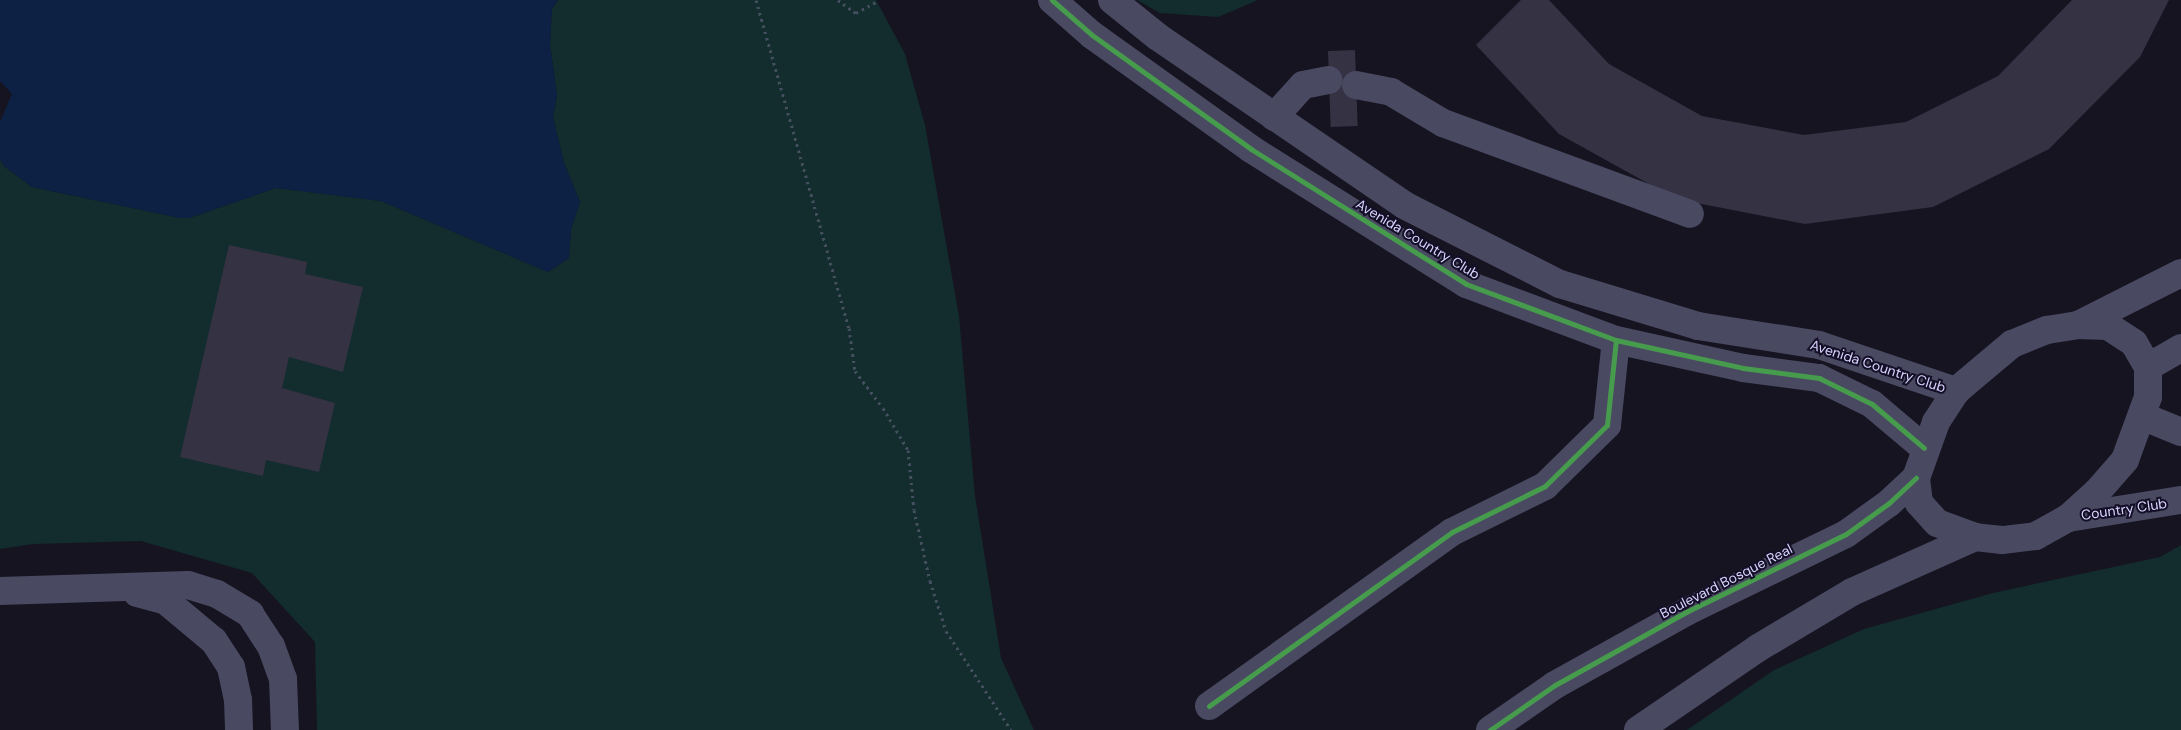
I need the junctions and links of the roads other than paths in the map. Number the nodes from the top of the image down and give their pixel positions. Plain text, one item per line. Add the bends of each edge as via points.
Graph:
1 (1052, 0) edge
2 (1112, 0) edge
3 (1329, 80) dead end
4 (1356, 85) dead end
5 (1274, 117) junction
6 (1690, 214) dead end
7 (2181, 273) edge
8 (2078, 325) junction
9 (1616, 340) junction
10 (2181, 348) edge
11 (2148, 367) junction
12 (1956, 391) junction
13 (2142, 416) junction
14 (2181, 432) edge
15 (1924, 448) junction
16 (1916, 478) junction
17 (2181, 500) edge
18 (2068, 518) junction
19 (1975, 537) junction
20 (114, 586) junction
21 (0, 591) edge
22 (1209, 706) dead end
23 (239, 730) edge
24 (285, 730) edge
25 (1490, 730) edge
26 (1638, 730) edge

1 - 9 street, Avenida Country Club via 1092,35 1251,149 1466,284
2 - 5 street, Avenida Country Club via 1158,37
3 - 5 street via 1303,84
4 - 6 street via 1391,92 1443,123
5 - 12 street, Avenida Country Club via 1404,204 1560,284 1698,326 1819,345
7 - 8 street
8 - 11 street via 2108,326 2134,343
8 - 12 street via 2047,330 2012,344
9 - 15 street, Avenida Country Club via 1743,368 1819,378 1872,404
9 - 22 street via 1606,425 1545,486 1452,532
10 - 11 street
11 - 13 street via 2148,397
12 - 15 street
13 - 14 street
13 - 18 street via 2125,460
15 - 16 street
16 - 19 street via 1919,503 1937,524
16 - 25 street, Boulevard Bosque Real via 1890,503 1846,534 1686,612 1555,686
17 - 18 street, Country Club
18 - 19 street via 2036,536 2002,540
19 - 26 street via 1852,592 1758,648
20 - 21 street
20 - 23 street via 166,601 214,641 231,667 238,700
20 - 24 street via 188,585 217,594 250,614 271,646 283,679

